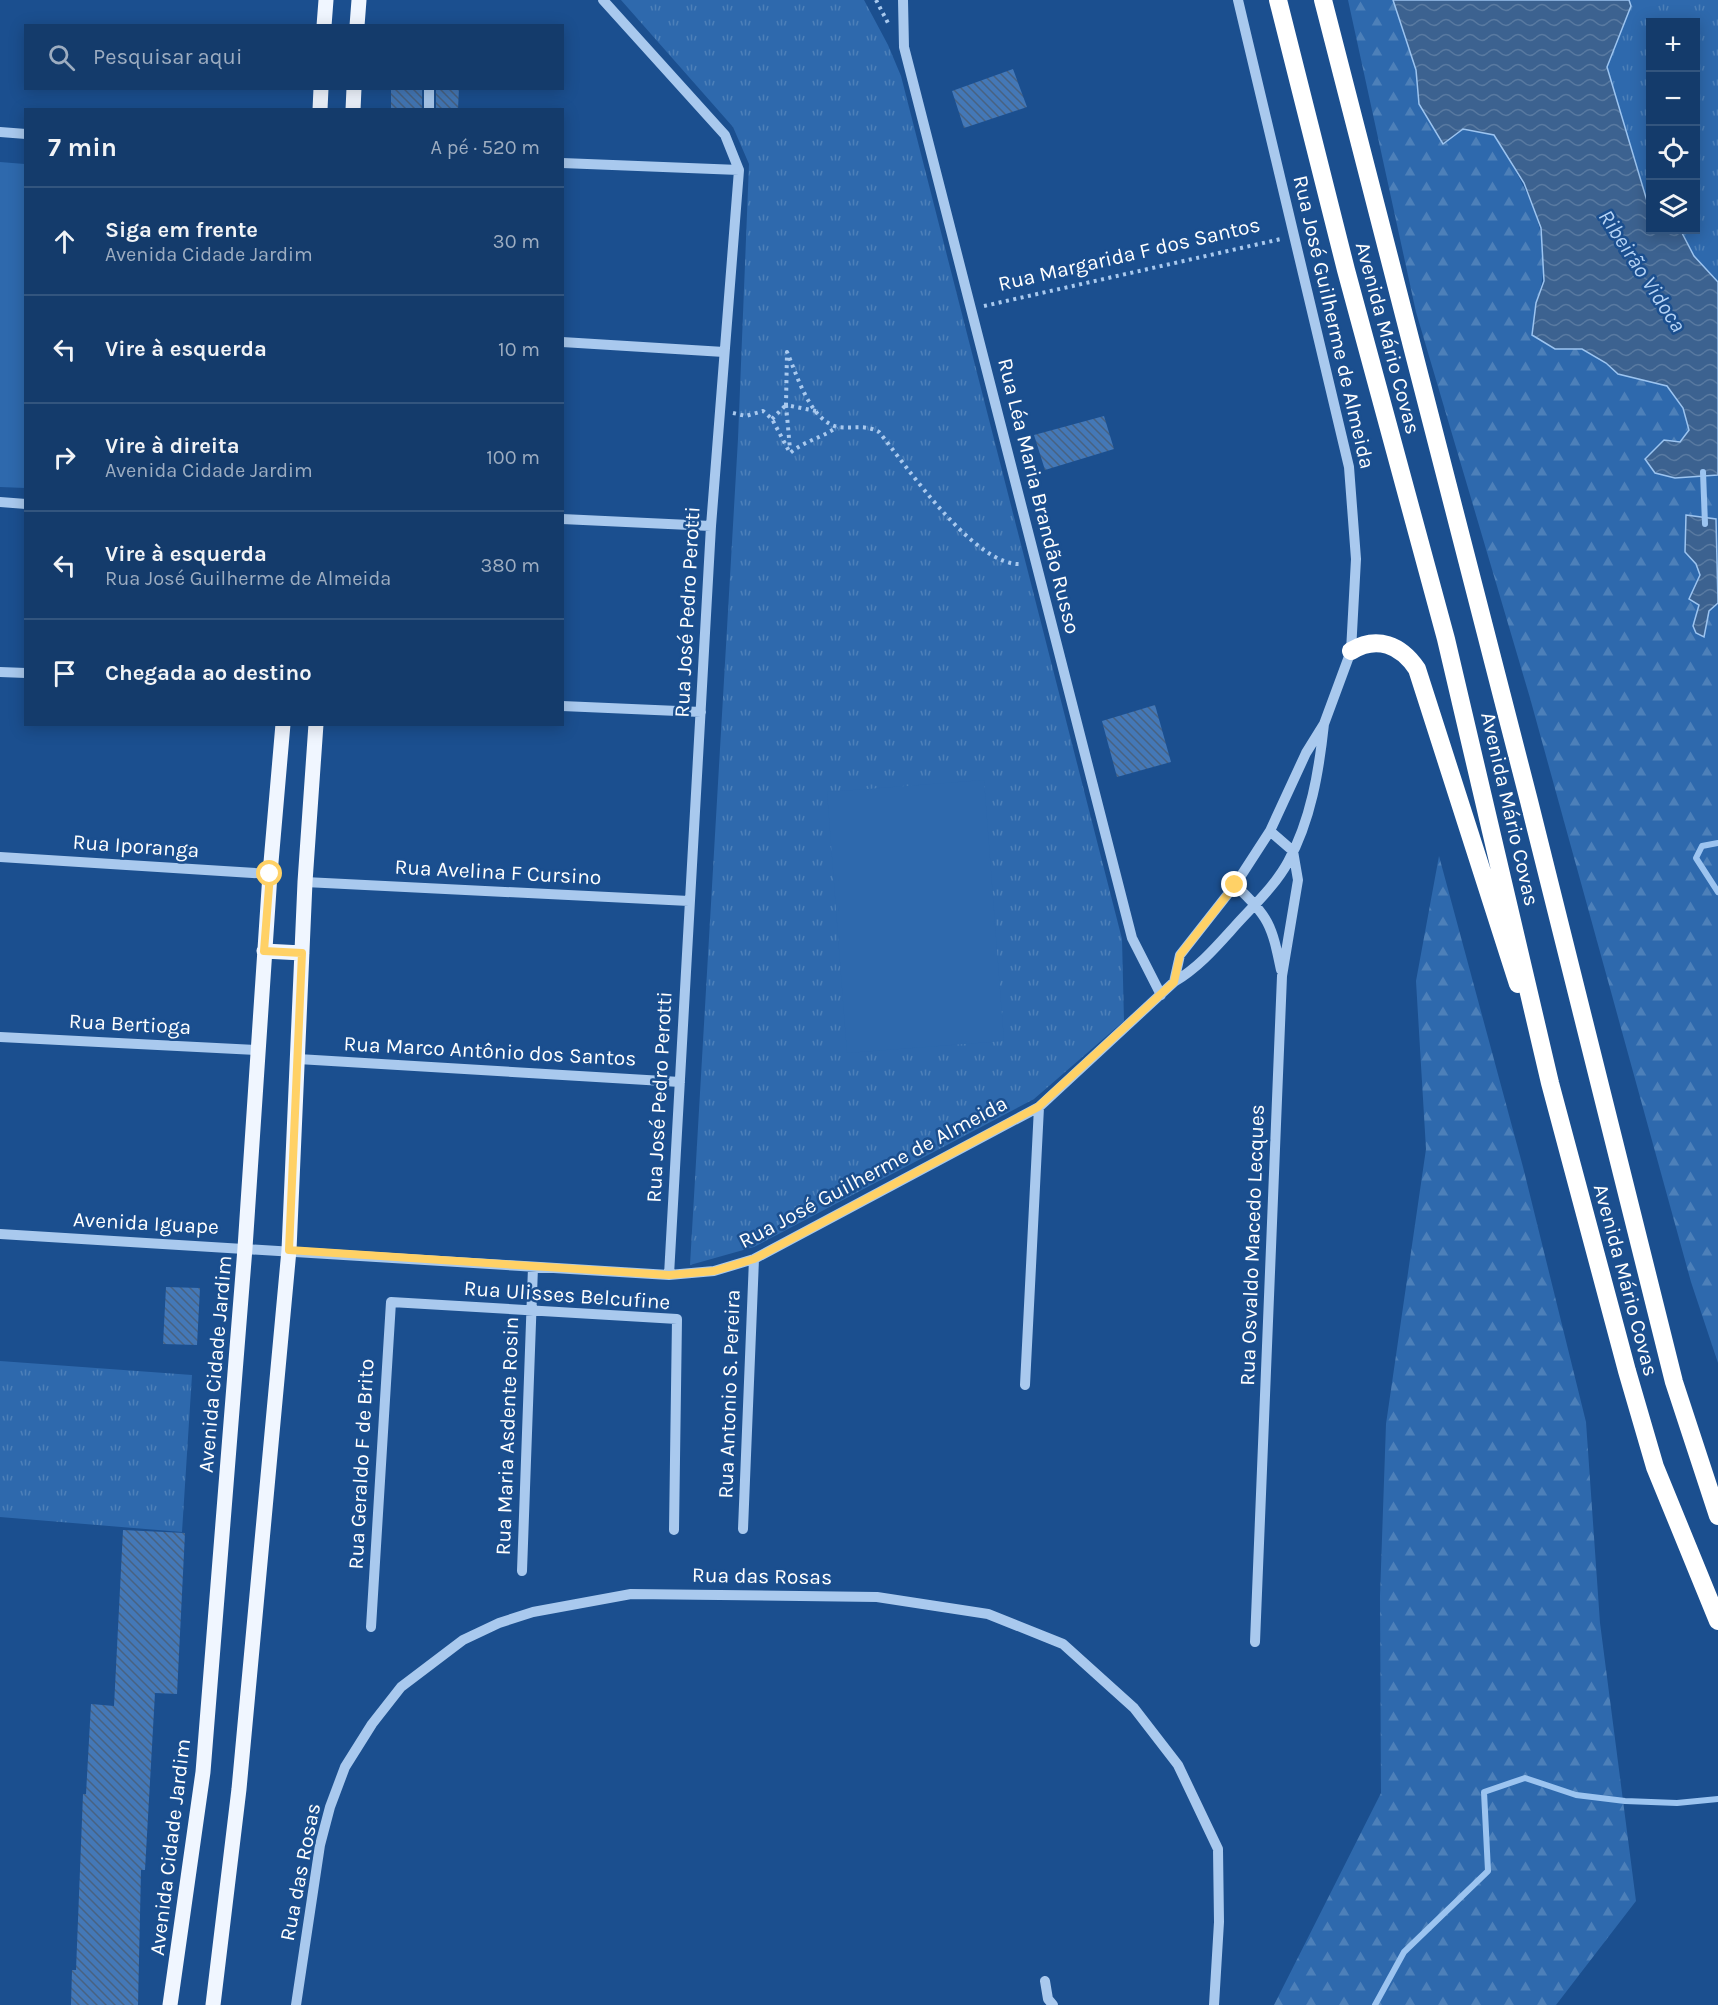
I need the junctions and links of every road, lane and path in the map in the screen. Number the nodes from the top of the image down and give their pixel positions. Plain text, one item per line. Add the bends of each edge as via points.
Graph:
1 (326, 0) edge
2 (359, 0) edge
3 (603, 0) edge
4 (903, 0) edge
5 (1238, 0) edge
6 (1278, 0) edge
7 (1323, 0) edge
8 (324, 24) edge
9 (357, 24) edge
10 (321, 90) edge
11 (354, 90) edge
12 (429, 90) edge
13 (320, 108) edge
14 (353, 108) edge
15 (429, 108) edge
16 (0, 132) edge
17 (24, 134) edge
18 (564, 163) edge
19 (739, 170) junction
20 (1296, 236) junction
21 (972, 309) junction
22 (564, 342) edge
23 (724, 352) junction
24 (786, 405) junction
25 (721, 410) junction
26 (816, 411) junction
27 (772, 419) junction
28 (838, 427) junction
29 (790, 453) junction
30 (0, 502) edge
31 (24, 504) edge
32 (564, 519) edge
33 (711, 526) junction
34 (1026, 563) dead end
35 (1351, 651) junction
36 (0, 672) edge
37 (24, 673) edge
38 (564, 706) edge
39 (701, 712) junction
40 (1323, 724) junction
41 (283, 726) edge
42 (316, 726) edge
43 (1270, 831) junction
44 (1293, 850) junction
45 (0, 857) edge
46 (270, 874) junction
47 (305, 882) junction
48 (1235, 885) junction
49 (689, 901) junction
50 (1255, 903) junction
51 (264, 951) junction
52 (302, 953) junction
53 (1282, 976) junction
54 (1174, 982) junction
55 (1161, 995) junction
56 (0, 1037) edge
57 (258, 1050) junction
58 (298, 1059) junction
59 (680, 1082) junction
60 (1550, 1083) junction
61 (1038, 1107) junction
62 (0, 1234) edge
63 (245, 1248) junction
64 (289, 1250) junction
65 (754, 1259) junction
66 (533, 1267) junction
67 (669, 1275) junction
68 (391, 1302) joint
69 (532, 1309) junction
70 (1025, 1385) dead end
71 (1718, 1516) edge
72 (743, 1529) dead end
73 (674, 1530) dead end
74 (522, 1571) dead end
75 (1718, 1621) edge
76 (371, 1627) dead end
77 (1255, 1642) dead end
78 (1045, 1981) dead end
79 (170, 2005) edge
80 (213, 2005) edge
81 (296, 2005) edge
82 (1053, 2005) edge
83 (1214, 2005) edge

1 - 8 main road
2 - 9 main road
3 - 19 street, Rua José Pedro Perotti via 725,135
4 - 21 street, Rua Léa Maria Brandão Russo via 904,47
5 - 20 street, Rua José Guilherme de Almeida
6 - 60 highway, Avenida Mário Covas via 1446,639
7 - 71 highway, Avenida Mário Covas via 1674,1382
10 - 13 main road
11 - 14 main road
12 - 15 street
16 - 17 street
18 - 19 street
19 - 23 street, Rua José Pedro Perotti
20 - 21 path, Rua Margarida F dos Santos
20 - 35 street, Rua José Guilherme de Almeida via 1349,467 1356,559
21 - 55 street, Rua Léa Maria Brandão Russo via 1132,938
22 - 23 street
23 - 25 street, Rua José Pedro Perotti
24 - 26 path
24 - 26 path via 787,352
24 - 27 path
24 - 29 path
25 - 27 path via 746,416 763,411
25 - 33 street, Rua José Pedro Perotti
26 - 28 path via 826,422
27 - 29 path
28 - 29 path via 800,444
28 - 34 path via 871,427 879,432 915,480 967,535 988,552 1013,564
30 - 31 street
32 - 33 street
33 - 39 street, Rua José Pedro Perotti
35 - 40 street, Rua José Guilherme de Almeida
35 - 60 highway via 1381,643 1402,651 1417,669
36 - 37 street
38 - 39 street
39 - 49 street, Rua José Pedro Perotti
40 - 43 street, Rua José Guilherme de Almeida
40 - 44 street, Rua José Guilherme de Almeida via 1311,803
41 - 46 main road, Avenida Cidade Jardim
42 - 47 main road
43 - 44 street
43 - 48 street, Rua José Guilherme de Almeida
44 - 50 street, Rua José Guilherme de Almeida
44 - 53 street, Rua Osvaldo Macedo Lecques via 1298,880
45 - 46 street, Rua Iporanga
46 - 51 main road, Avenida Cidade Jardim
47 - 49 street, Rua Avelina F Cursino
47 - 52 main road
48 - 50 street
48 - 54 street, Rua José Guilherme de Almeida via 1180,955
49 - 59 street, Rua José Pedro Perotti
50 - 53 street via 1274,934
50 - 54 street, Rua José Guilherme de Almeida via 1196,968
51 - 52 main road
51 - 57 main road, Avenida Cidade Jardim
52 - 58 main road
53 - 77 street, Rua Osvaldo Macedo Lecques
54 - 55 street, Rua José Guilherme de Almeida
55 - 61 street, Rua José Guilherme de Almeida
56 - 57 street, Rua Bertioga
57 - 63 main road, Avenida Cidade Jardim
58 - 59 street, Rua Marco Antônio dos Santos
58 - 64 main road
59 - 67 street, Rua José Pedro Perotti
60 - 75 highway, Avenida Mário Covas via 1655,1467
61 - 65 street, Rua José Guilherme de Almeida
61 - 70 street
62 - 63 street, Avenida Iguape
63 - 64 street, Avenida Iguape
63 - 79 main road, Avenida Cidade Jardim via 203,1772
64 - 66 street, Rua José Guilherme de Almeida
64 - 80 main road via 239,1789
65 - 67 street, Rua José Guilherme de Almeida via 714,1271
65 - 72 street, Rua Antonio S. Pereira
66 - 67 street, Rua José Guilherme de Almeida
66 - 69 street, Rua Maria Asdente Rosin
68 - 69 street, Rua Ulisses Belcufine
68 - 76 street, Rua Geraldo F de Brito
69 - 73 street, Rua Ulisses Belcufine via 677,1319
69 - 74 street, Rua Maria Asdente Rosin
78 - 82 street
81 - 83 street, Rua das Rosas via 320,1845 330,1807 345,1767 401,1687 463,1640 499,1623 533,1612 631,1594 877,1597 988,1614 1063,1644 1134,1708 1178,1765 1218,1849

